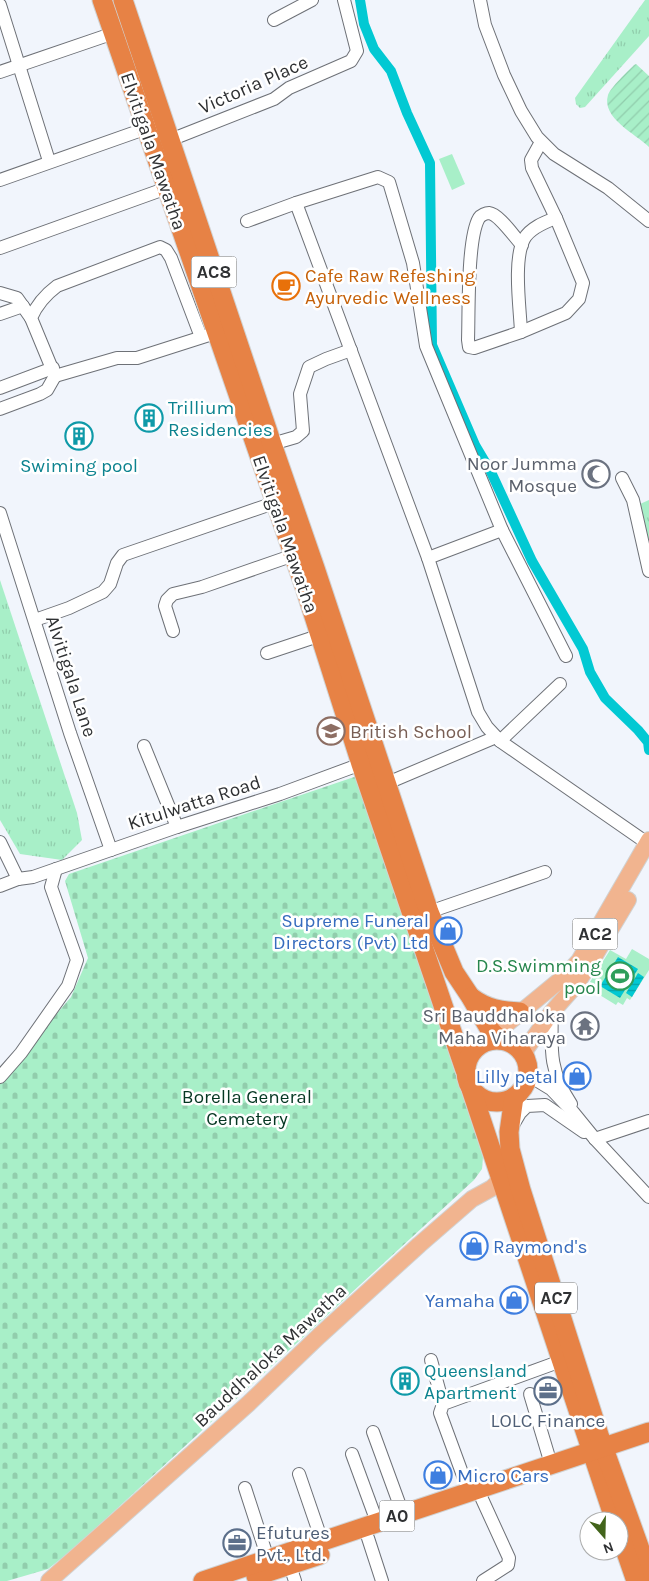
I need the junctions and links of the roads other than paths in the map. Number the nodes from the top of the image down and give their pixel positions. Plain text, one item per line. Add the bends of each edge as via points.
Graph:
1 (102, 0) edge
2 (123, 0) edge
3 (312, 0) edge
4 (344, 0) edge
5 (480, 0) edge
6 (1, 10) edge
7 (274, 20) dead end
8 (114, 34) junction
9 (20, 65) junction
10 (0, 72) edge
11 (164, 122) junction
12 (146, 128) junction
13 (170, 140) junction
14 (542, 142) junction
15 (49, 161) junction
16 (0, 180) edge
17 (167, 188) junction
18 (296, 203) junction
19 (556, 218) junction
20 (247, 221) dead end
21 (649, 221) edge
22 (522, 245) junction
23 (0, 248) edge
24 (0, 293) edge
25 (23, 306) junction
26 (0, 314) edge
27 (31, 318) junction
28 (521, 332) junction
29 (208, 335) junction
30 (351, 350) junction
31 (54, 372) junction
32 (0, 388) edge
33 (0, 409) edge
34 (257, 425) junction
35 (272, 444) junction
36 (622, 478) dead end
37 (274, 503) junction
38 (0, 513) edge
39 (502, 530) junction
40 (294, 555) junction
41 (428, 558) junction
42 (649, 572) edge
43 (35, 620) junction
44 (173, 631) dead end
45 (321, 635) junction
46 (267, 653) dead end
47 (566, 656) dead end
48 (560, 684) dead end
49 (498, 739) junction
50 (144, 746) dead end
51 (361, 764) junction
52 (385, 784) junction
53 (177, 827) junction
54 (0, 842) edge
55 (648, 842) edge
56 (111, 850) junction
57 (649, 863) edge
58 (56, 869) junction
59 (545, 872) dead end
60 (18, 879) junction
61 (0, 886) edge
62 (428, 912) junction
63 (470, 996) junction
64 (520, 1012) junction
65 (552, 1012) junction
66 (500, 1040) junction
67 (526, 1067) junction
68 (465, 1070) junction
69 (0, 1077) edge
70 (470, 1089) junction
71 (514, 1097) junction
72 (545, 1105) junction
73 (649, 1121) edge
74 (509, 1132) junction
75 (594, 1139) junction
76 (501, 1179) junction
77 (649, 1197) edge
78 (431, 1360) dead end
79 (561, 1361) junction
80 (530, 1394) dead end
81 (442, 1408) junction
82 (373, 1432) dead end
83 (649, 1432) edge
84 (649, 1444) edge
85 (352, 1454) dead end
86 (599, 1455) junction
87 (552, 1464) junction
88 (299, 1474) dead end
89 (245, 1488) dead end
90 (476, 1496) junction
91 (613, 1511) edge
92 (404, 1514) junction
93 (372, 1530) junction
94 (322, 1541) junction
95 (268, 1559) junction
96 (629, 1561) edge
97 (69, 1563) junction
98 (292, 1573) edge
99 (649, 1574) edge
100 (37, 1581) edge
101 (49, 1581) edge
102 (204, 1581) edge
103 (241, 1581) edge
104 (382, 1581) edge
105 (483, 1581) edge
106 (636, 1581) edge

1 - 8 highway, Elvitigala Mawatha / AC8
2 - 11 highway, Elvitigala Mawatha / AC8
3 - 7 street
4 - 13 street, Victoria Place via 357,51 351,61 290,88 274,99
5 - 14 street via 485,25 504,75 520,111
6 - 9 street
8 - 9 street
8 - 12 highway, Elvitigala Mawatha / AC8
9 - 10 street
9 - 15 street
11 - 12 street
11 - 13 highway, Elvitigala Mawatha / AC8
12 - 15 street
12 - 17 highway, Elvitigala Mawatha / AC8
13 - 34 highway, Elvitigala Mawatha / AC8
14 - 19 street via 531,160 532,168
14 - 21 street via 554,154 608,188
15 - 16 street
17 - 23 street
17 - 29 highway, Elvitigala Mawatha / AC8
18 - 20 street
18 - 30 street
18 - 39 street via 378,177 389,182 413,263 426,346
19 - 22 street via 540,224 525,237
19 - 28 street via 583,283 578,299 566,313
22 - 28 street via 518,268
22 - 28 street via 498,217 490,213 479,218 471,246 469,347
24 - 25 street via 17,298
25 - 26 street
25 - 27 street
27 - 29 street via 45,294 56,286 160,247 171,258
27 - 31 street
29 - 31 street via 137,358 117,358
29 - 34 highway, Elvitigala Mawatha / AC8
30 - 35 street via 309,367 300,394 303,431 296,437
30 - 41 street
31 - 32 street
31 - 33 street via 47,390
34 - 35 highway, Elvitigala Mawatha / AC8
34 - 37 highway, Elvitigala Mawatha / AC8
35 - 52 highway, Elvitigala Mawatha / AC8
36 - 42 street via 633,500
37 - 40 highway, Elvitigala Mawatha / AC8
37 - 43 street via 124,555 103,592
38 - 43 street, Alvitigala Lane
39 - 41 street
39 - 47 street
40 - 44 street via 173,594 165,606
40 - 45 highway, Elvitigala Mawatha / AC8
41 - 49 street via 478,712
43 - 56 street, Alvitigala Lane
45 - 46 street
45 - 51 highway, Elvitigala Mawatha / AC8
48 - 49 street
49 - 52 street
49 - 55 street
50 - 53 street
51 - 53 street, Kitulwatta Road
51 - 68 highway, Elvitigala Mawatha / AC8
52 - 62 highway, Elvitigala Mawatha / AC8
53 - 56 street, Kitulwatta Road
54 - 60 street
55 - 64 main road, AC2 via 579,961
56 - 58 street, Kitulwatta Road
57 - 65 main road, AC2 via 594,957
58 - 60 street, Kitulwatta Road
58 - 69 street via 51,887 77,960 68,986
59 - 62 street
60 - 61 street, Kitulwatta Road
62 - 63 highway, Elvitigala Mawatha / AC8 via 454,972
63 - 64 highway via 482,1005 500,1011
63 - 66 highway, Elvitigala Mawatha / AC8 via 490,1030
64 - 66 main road, AC2 via 503,1028
65 - 67 main road, AC2 via 526,1049
65 - 75 street via 553,1068 566,1096
66 - 67 highway via 516,1046
66 - 68 highway via 480,1044 472,1051
67 - 71 highway via 525,1083
67 - 75 street via 573,1112
68 - 70 highway
70 - 71 highway via 477,1096 495,1102
70 - 76 highway, AC7
71 - 72 street
71 - 74 highway, AC7
72 - 74 street via 523,1108
72 - 75 street
73 - 75 street
74 - 76 main road
74 - 86 highway, AC7 via 521,1190 599,1435
75 - 77 street
76 - 79 highway, AC7
76 - 97 main road, Bauddhaloka Mawatha via 472,1199 419,1245 248,1404
78 - 81 street
79 - 81 street
79 - 86 highway, AC7
80 - 87 street
81 - 90 street
82 - 92 street
83 - 86 highway, A0
84 - 86 highway, A0
85 - 93 street
86 - 87 highway, A0
86 - 90 highway, A0
86 - 91 highway, AC7
86 - 99 highway, AC7
87 - 90 highway, A0
88 - 94 street
89 - 95 street
90 - 92 highway, A0
90 - 93 highway, A0
90 - 105 street via 509,1558 508,1565
92 - 93 highway, A0
93 - 94 highway, A0
93 - 98 highway, A0
93 - 104 street
94 - 95 highway, A0
95 - 102 highway, A0
96 - 106 highway
97 - 100 main road, Bauddhaloka Mawatha
97 - 101 main road, Bauddhaloka Mawatha
98 - 103 highway, A0

